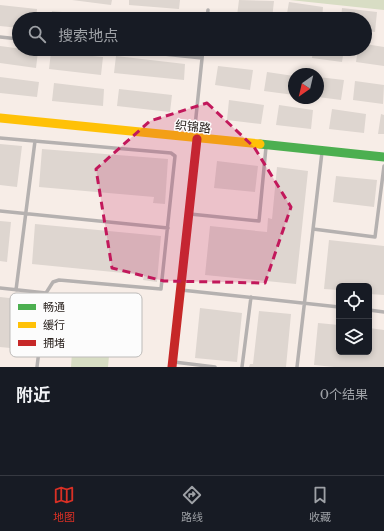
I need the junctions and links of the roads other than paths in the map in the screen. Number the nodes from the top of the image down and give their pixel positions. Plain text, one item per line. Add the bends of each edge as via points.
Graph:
1 (0, 37) edge
2 (12, 38) edge
3 (183, 56) edge
4 (202, 58) joint
5 (0, 118) edge
6 (0, 138) edge
7 (195, 139) junction
8 (35, 141) junction
9 (267, 146) junction
10 (322, 151) junction
11 (384, 157) edge
12 (384, 166) edge
13 (0, 211) edge
14 (26, 214) junction
15 (189, 214) junction
16 (168, 228) junction
17 (313, 228) junction
18 (0, 288) edge
19 (16, 290) junction
20 (181, 290) junction
21 (46, 293) joint
22 (251, 298) junction
23 (304, 303) junction
24 (336, 307) edge
25 (372, 310) edge
26 (384, 312) edge
27 (38, 357) edge
28 (173, 364) edge
29 (37, 367) edge
30 (214, 367) edge
31 (242, 367) edge
32 (297, 367) edge

1 - 2 lane
3 - 4 lane
4 - 7 lane
5 - 7 street, 织锦路
6 - 8 lane
7 - 9 street, 织锦路
7 - 15 street
8 - 14 lane
8 - 16 lane via 171,153 175,156
9 - 10 street, 织锦路
9 - 15 lane via 259,221
10 - 11 street, 织锦路
10 - 17 lane
12 - 17 lane via 375,237
13 - 14 lane
14 - 16 lane
14 - 19 lane
15 - 20 street
16 - 21 lane via 161,289 59,280 53,282
17 - 23 lane
18 - 19 lane
19 - 21 lane
20 - 22 lane
20 - 28 street
22 - 23 lane
22 - 31 lane
23 - 24 lane
23 - 32 lane
25 - 26 lane
27 - 29 lane
28 - 30 lane

